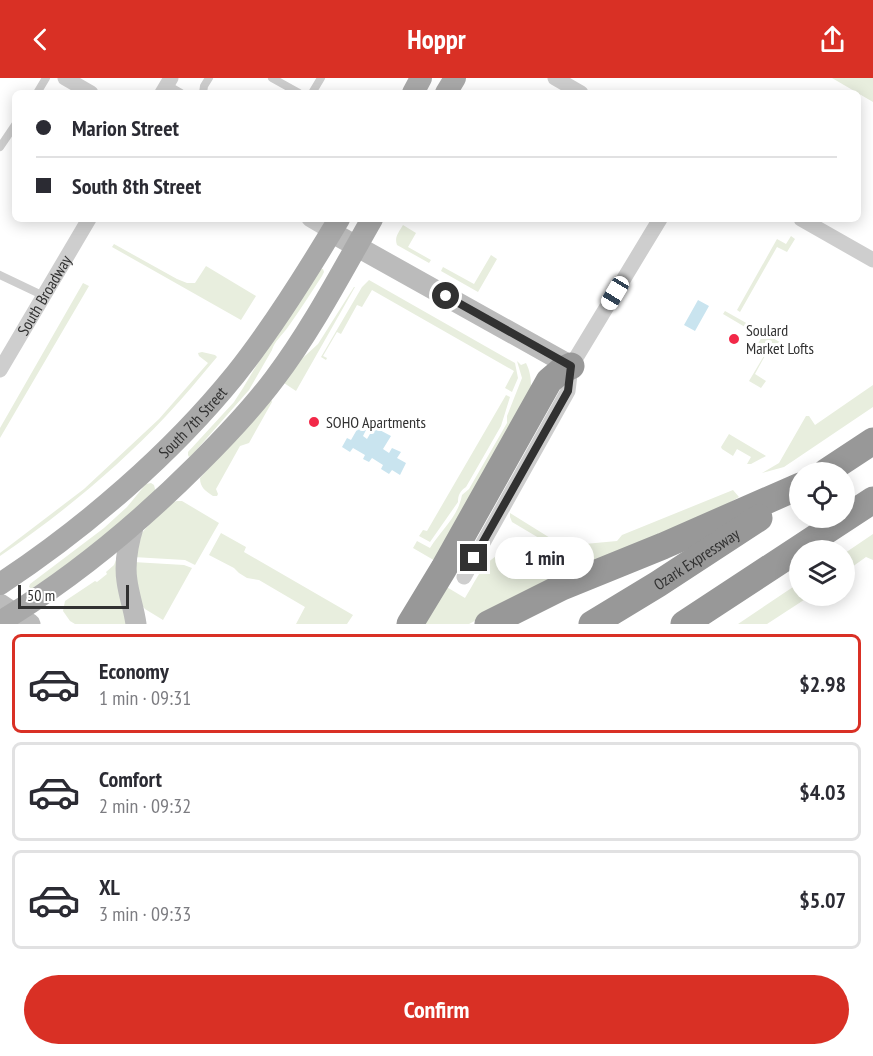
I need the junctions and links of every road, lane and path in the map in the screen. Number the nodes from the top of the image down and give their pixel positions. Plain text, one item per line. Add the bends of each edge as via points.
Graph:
1 (65, 78) edge
2 (273, 78) edge
3 (555, 78) edge
4 (86, 90) edge
5 (294, 90) edge
6 (576, 90) edge
7 (12, 129) edge
8 (0, 147) edge
9 (87, 222) edge
10 (320, 222) edge
11 (370, 222) edge
12 (658, 222) edge
13 (806, 222) edge
14 (335, 226) edge
15 (356, 246) junction
16 (873, 260) edge
17 (0, 274) edge
18 (44, 296) junction
19 (571, 366) junction
20 (0, 370) edge
21 (873, 441) edge
22 (841, 462) edge
23 (789, 493) edge
24 (789, 495) edge
25 (873, 500) edge
26 (134, 524) junction
27 (0, 584) edge
28 (11, 616) edge
29 (136, 624) edge
30 (410, 624) edge
31 (488, 624) edge
32 (592, 624) edge
33 (684, 624) edge

1 - 4 street
2 - 5 lane
3 - 6 street
7 - 8 lane
9 - 18 street, South Broadway
10 - 14 street
11 - 15 main road, South 7th Street
12 - 19 street
13 - 16 street
14 - 15 street
14 - 27 main road, South 7th Street via 264,337 192,423 104,505
15 - 19 street
15 - 26 main road, South 7th Street via 274,380 220,442
17 - 18 lane
18 - 20 street, South Broadway
19 - 30 highway via 549,381 454,572
21 - 22 highway
23 - 31 highway via 562,587
24 - 32 highway, Ozark Expressway
25 - 33 highway
26 - 28 main road, South 7th Street
26 - 29 street via 128,541 126,579

